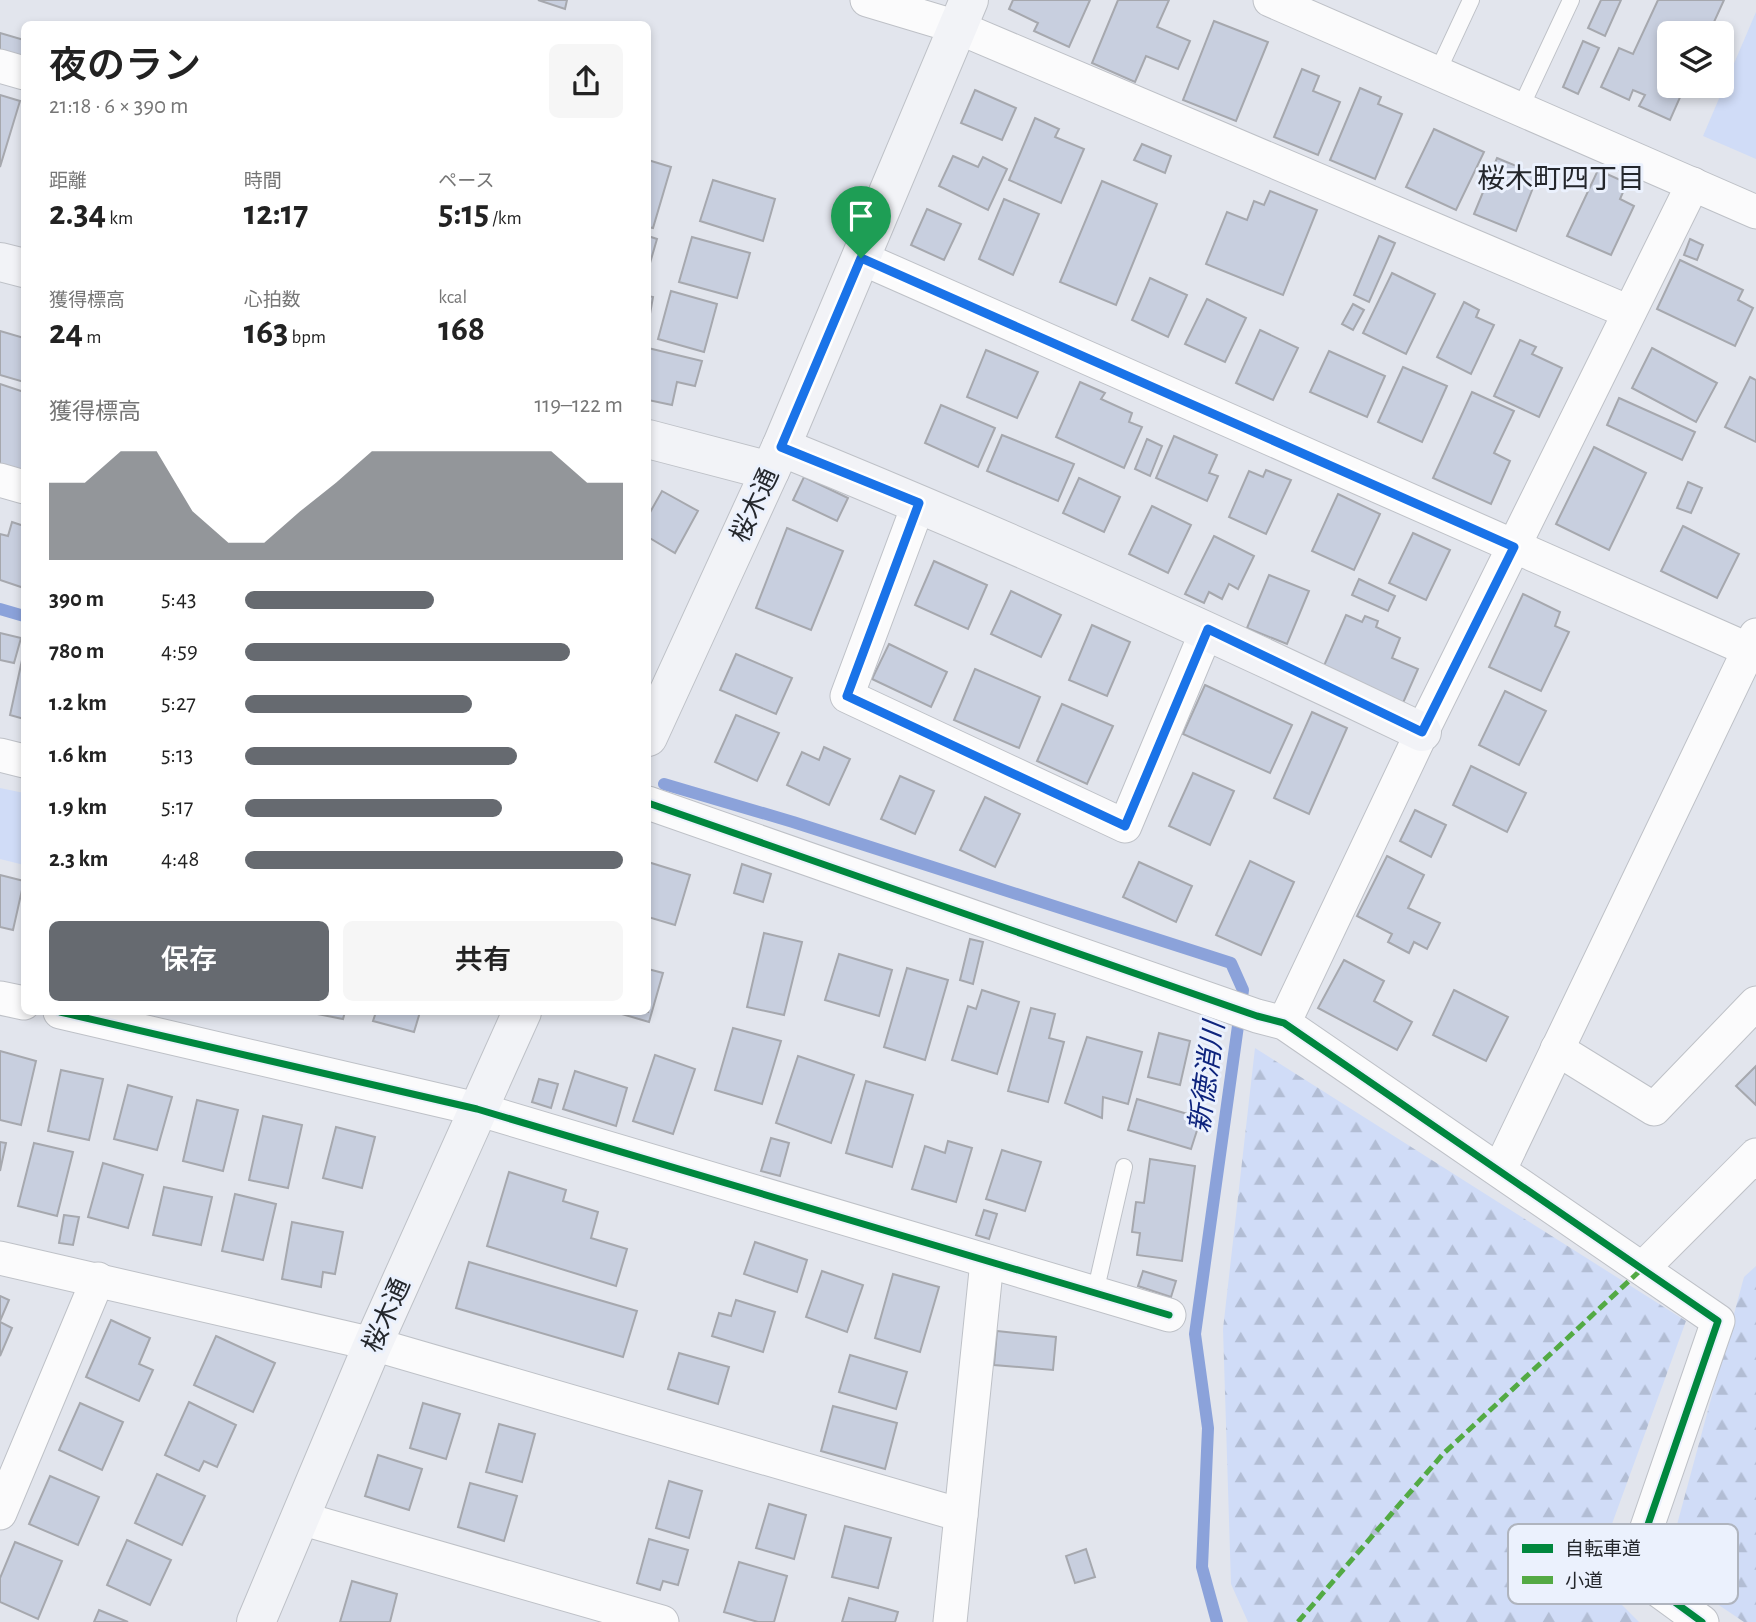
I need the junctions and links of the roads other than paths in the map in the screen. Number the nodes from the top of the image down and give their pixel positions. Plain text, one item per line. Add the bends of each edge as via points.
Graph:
1 (867, 0) edge
2 (1270, 0) edge
3 (1471, 0) edge
4 (1571, 0) edge
5 (963, 13) edge
6 (0, 66) edge
7 (21, 72) edge
8 (1437, 73) junction
9 (1520, 109) junction
10 (1693, 184) junction
11 (1756, 212) edge
12 (861, 258) junction
13 (0, 262) edge
14 (21, 267) edge
15 (1629, 312) junction
16 (651, 439) edge
17 (776, 459) junction
18 (0, 480) edge
19 (21, 486) edge
20 (919, 503) junction
21 (1514, 547) junction
22 (1208, 629) junction
23 (1754, 646) edge
24 (651, 730) edge
25 (1422, 732) junction
26 (0, 755) edge
27 (21, 760) edge
28 (651, 804) edge
29 (0, 998) edge
30 (21, 1002) edge
31 (1756, 1003) edge
32 (73, 1015) edge
33 (521, 1015) edge
34 (1271, 1019) junction
35 (1558, 1049) junction
36 (477, 1109) junction
37 (1756, 1155) edge
38 (1124, 1167) dead end
39 (1500, 1169) junction
40 (0, 1258) edge
41 (987, 1261) junction
42 (1644, 1268) junction
43 (98, 1279) junction
44 (1095, 1293) junction
45 (1169, 1315) dead end
46 (373, 1344) junction
47 (0, 1513) edge
48 (961, 1515) junction
49 (300, 1518) junction
50 (1648, 1524) edge
51 (1677, 1604) edge
52 (256, 1622) edge
53 (662, 1622) edge
54 (950, 1622) edge
55 (1702, 1622) edge

1 - 5 street
2 - 8 street
3 - 8 lane
4 - 9 lane
5 - 12 street, 桜木通
5 - 15 street
6 - 7 street
8 - 9 street
9 - 10 street
10 - 11 street
10 - 15 street
12 - 17 street, 桜木通
12 - 21 street
13 - 14 street
15 - 21 street
16 - 17 street
17 - 20 street
17 - 24 street, 桜木通
18 - 19 street
20 - 22 street
20 - 22 street via 847,696 1125,826
21 - 23 street
21 - 25 street
22 - 25 street
23 - 35 street
25 - 34 street
26 - 27 street
28 - 34 street
29 - 30 street
31 - 35 street via 1654,1109
32 - 36 street
33 - 36 street, 桜木通
34 - 39 street
35 - 39 street
36 - 41 street
36 - 46 street, 桜木通
37 - 42 street
38 - 44 lane
39 - 42 street
40 - 43 street
41 - 44 street
41 - 48 street
42 - 50 street via 1718,1321
43 - 46 street
43 - 47 street
44 - 45 street
46 - 48 street
46 - 49 street, 桜木通
48 - 54 street
49 - 52 street, 桜木通
49 - 53 street
51 - 55 street

